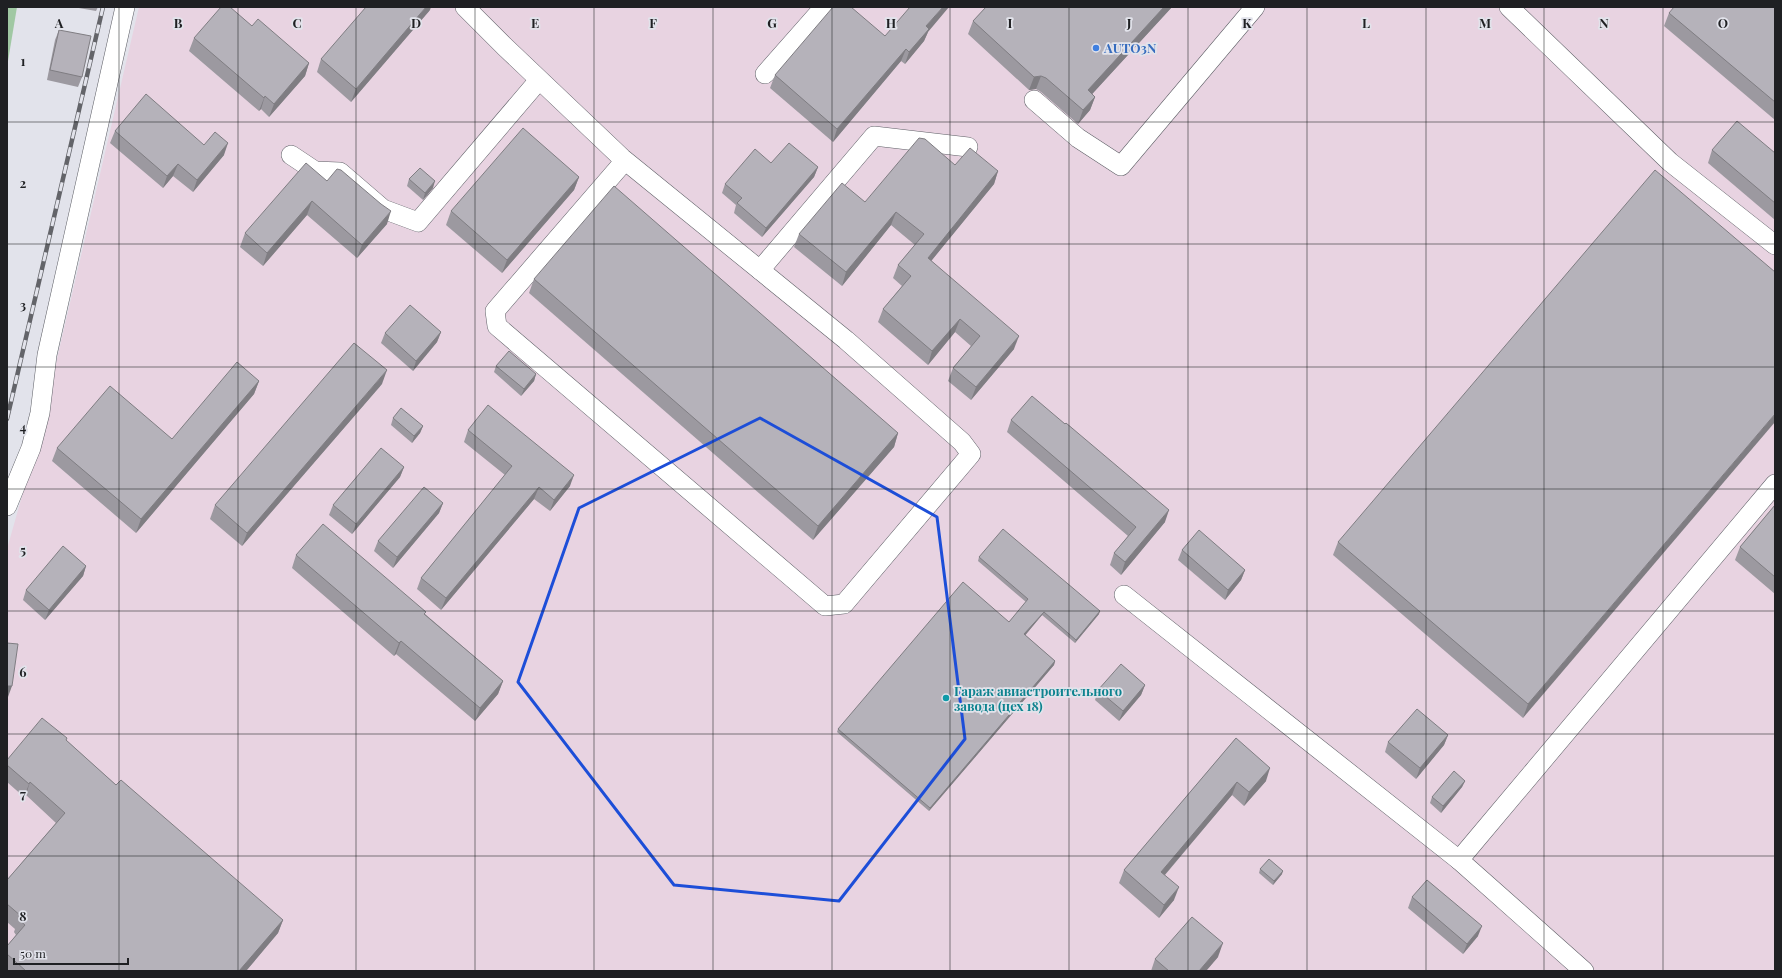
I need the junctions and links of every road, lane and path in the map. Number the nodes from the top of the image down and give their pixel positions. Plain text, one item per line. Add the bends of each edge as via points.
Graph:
1 (125, 7) edge
2 (465, 7) edge
3 (824, 7) edge
4 (1255, 7) edge
5 (1509, 7) edge
6 (765, 74) dead end
7 (539, 80) junction
8 (1034, 100) dead end
9 (968, 147) dead end
10 (291, 155) dead end
11 (622, 158) junction
12 (1775, 245) edge
13 (760, 270) junction
14 (1775, 484) edge
15 (7, 506) edge
16 (1124, 595) dead end
17 (1459, 860) junction
18 (1584, 971) edge

1 - 15 lane via 47,355 40,413 31,448
2 - 7 lane
3 - 6 lane
4 - 8 lane via 1121,166 1078,138
5 - 12 lane via 1670,162
7 - 10 lane via 418,222 383,209 340,172 315,171
7 - 11 lane
9 - 13 lane via 874,136
11 - 13 lane
11 - 13 lane via 622,164 495,311 497,326 825,606 844,604 971,454 962,442 846,340
14 - 17 lane
16 - 17 lane
17 - 18 lane

